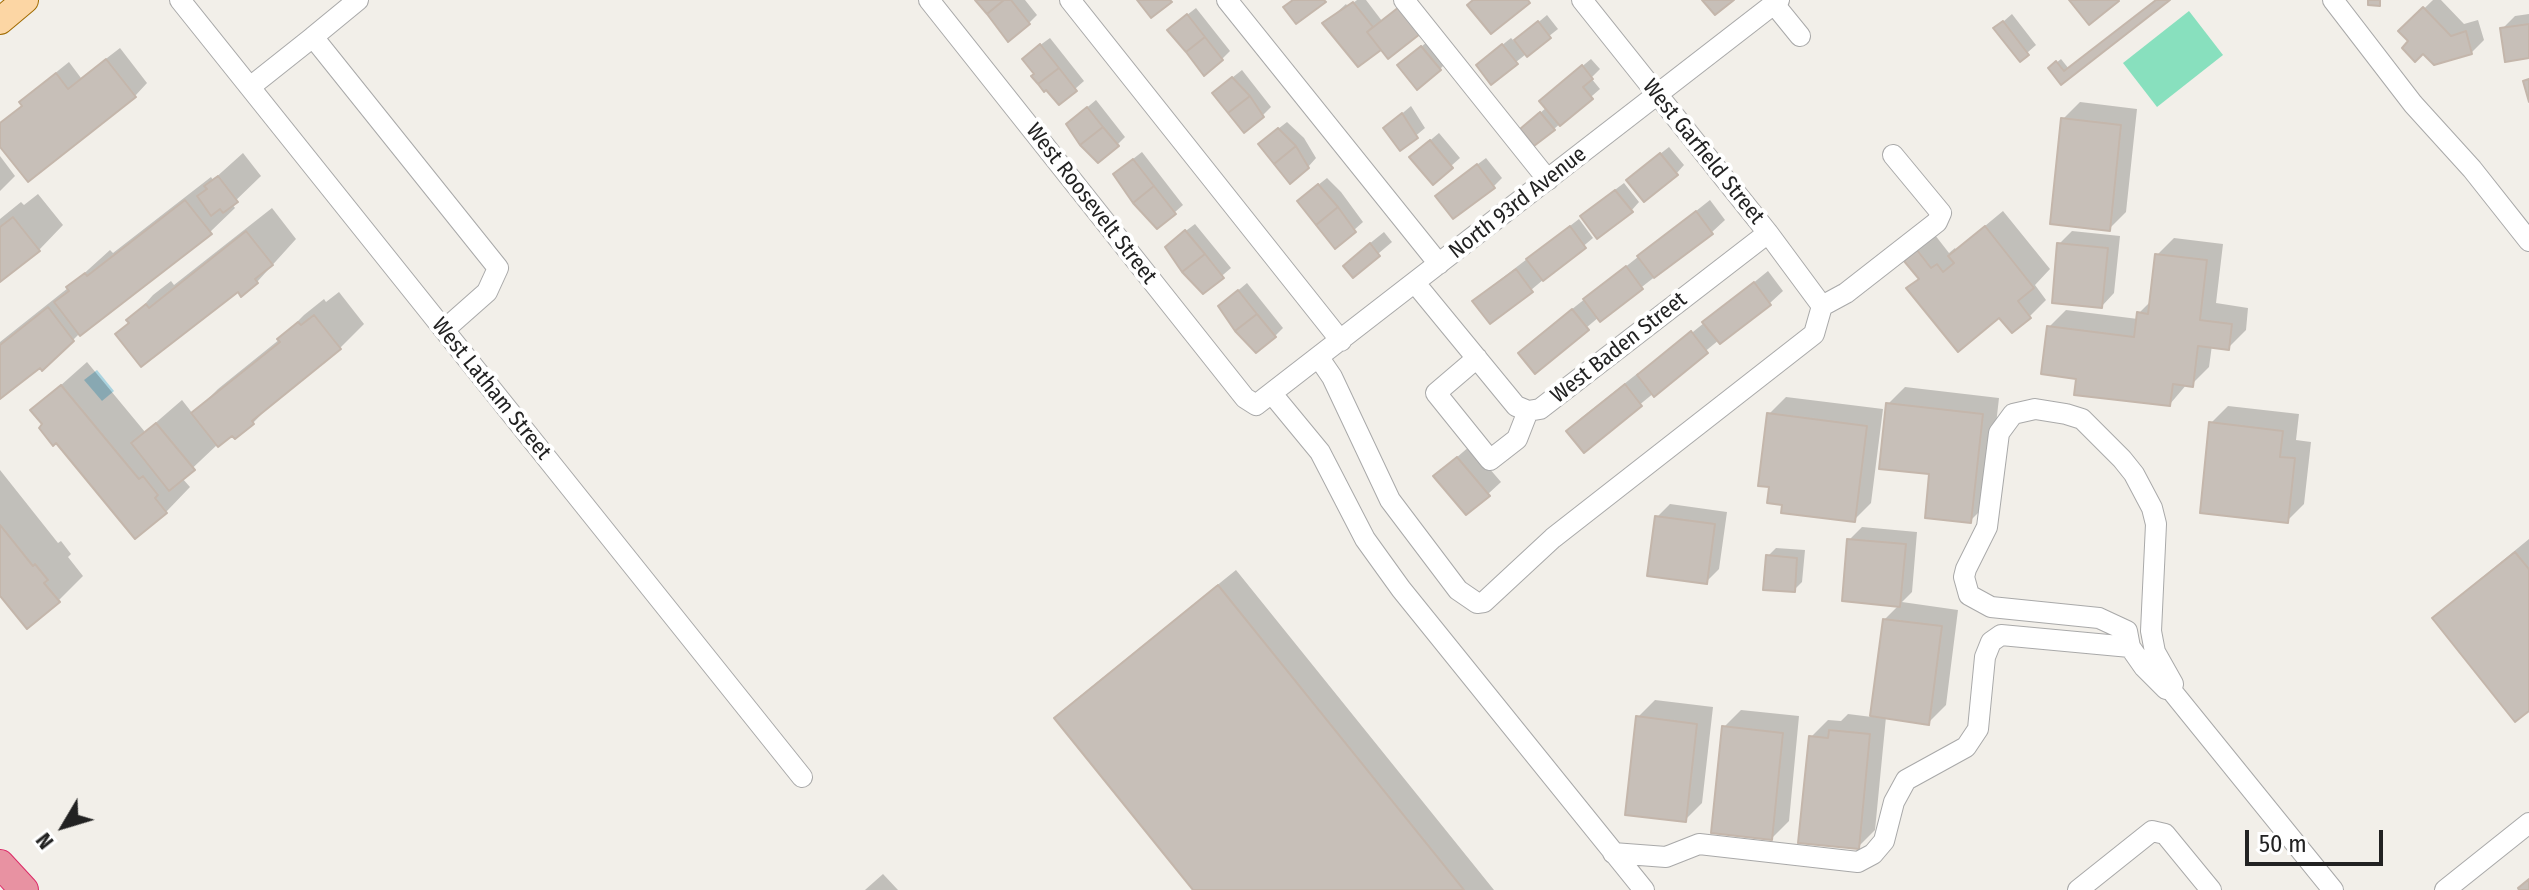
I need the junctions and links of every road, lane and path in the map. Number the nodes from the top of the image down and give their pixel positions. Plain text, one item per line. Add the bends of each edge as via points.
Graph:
1 (25, 0) edge
2 (180, 0) edge
3 (358, 0) edge
4 (929, 0) edge
5 (1070, 0) edge
6 (1227, 0) edge
7 (1404, 0) edge
8 (1582, 0) edge
9 (2333, 0) edge
10 (1768, 4) edge
11 (0, 21) edge
12 (1800, 36) dead end
13 (313, 37) junction
14 (250, 87) junction
15 (1658, 95) junction
16 (1893, 155) dead end
17 (1548, 180) junction
18 (1768, 233) junction
19 (2529, 241) edge
20 (1439, 264) junction
21 (1415, 283) junction
22 (1822, 306) junction
23 (444, 330) junction
24 (1341, 341) junction
25 (1319, 358) junction
26 (1477, 358) junction
27 (1264, 400) junction
28 (1528, 411) junction
29 (2130, 647) junction
30 (2171, 690) junction
31 (802, 777) dead end
32 (2529, 823) edge
33 (1613, 853) junction
34 (0, 864) edge
35 (24, 890) edge
36 (1644, 890) edge
37 (2078, 890) edge
38 (2211, 890) edge
39 (2333, 890) edge
40 (2445, 890) edge

1 - 11 main road
2 - 14 street, West Latham Street
3 - 13 street
4 - 27 street, West Roosevelt Street via 1245,398
5 - 24 street
6 - 20 street
7 - 17 street
8 - 15 street, West Garfield Street
9 - 19 street
10 - 12 street
10 - 15 street, North 93rd Avenue
13 - 14 street
13 - 23 street via 498,268 487,292
14 - 23 street, West Latham Street
15 - 17 street, North 93rd Avenue
15 - 18 street, West Garfield Street
16 - 22 street via 1941,213 1937,222
17 - 20 street, North 93rd Avenue
18 - 22 street, West Garfield Street
18 - 28 street, West Baden Street via 1540,409
20 - 21 street, North 93rd Avenue
21 - 24 street, North 93rd Avenue
21 - 26 street, West Baden Street
22 - 25 street via 1814,334 1477,603 1458,590 1390,500
23 - 31 street, West Latham Street
24 - 25 street, North 93rd Avenue
25 - 27 street, North 93rd Avenue
26 - 28 street, West Baden Street via 1516,406
26 - 28 street via 1436,393 1490,460 1517,439
27 - 33 street, West Roosevelt Street via 1320,452 1365,539 1401,589
29 - 30 street
29 - 30 street via 2127,631 2099,618 1991,607 1969,595 1964,577 1987,527 1999,433 2013,414 2035,409 2082,419 2134,474 2156,524 2151,631
29 - 33 street via 2001,635 1991,642 1978,729 1966,747 1906,780 1884,841 1858,862 1699,844 1666,857
30 - 39 street
32 - 40 street
33 - 36 street, West Roosevelt Street
34 - 35 highway
37 - 38 street via 2152,831 2165,834

